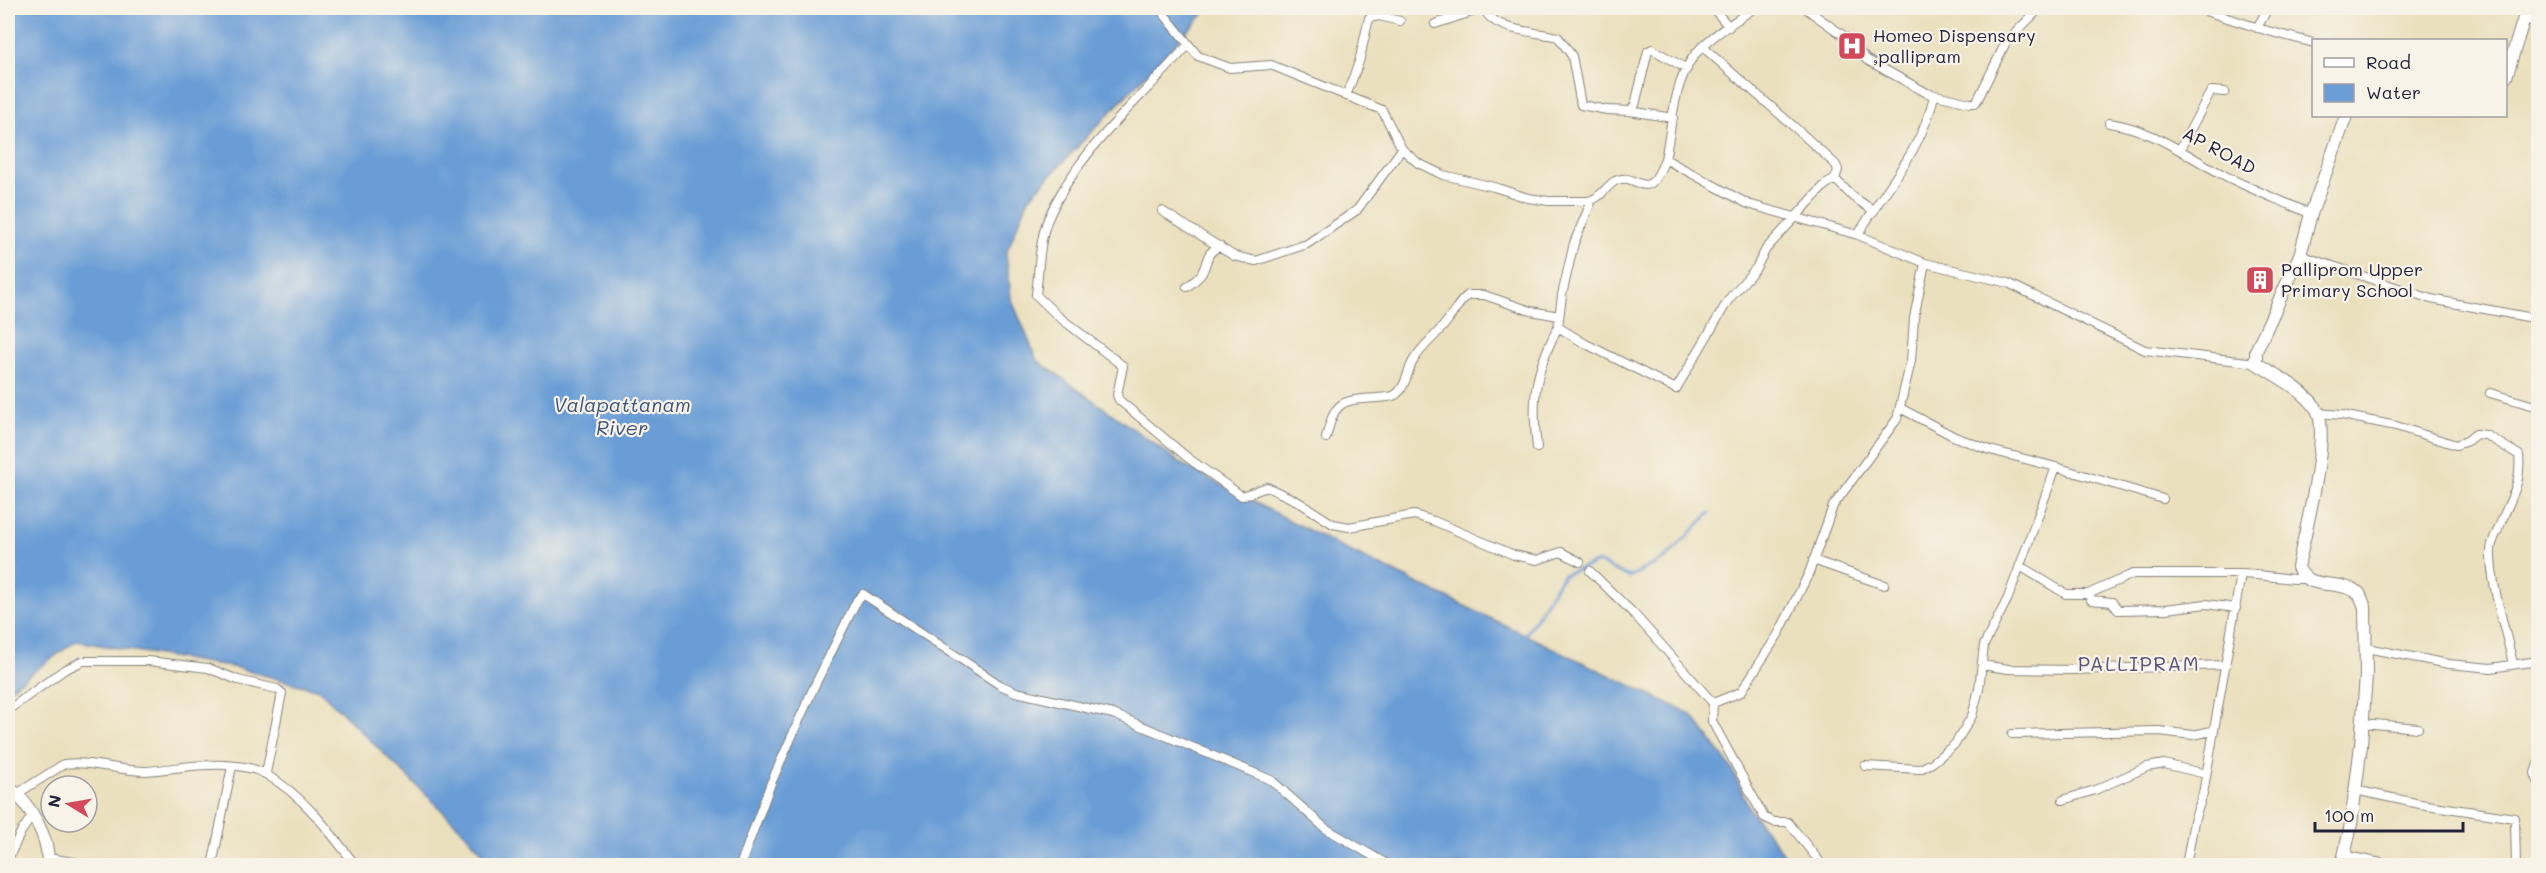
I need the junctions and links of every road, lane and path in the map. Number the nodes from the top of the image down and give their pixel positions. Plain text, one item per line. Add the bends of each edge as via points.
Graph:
1 (1159, 8) edge
2 (1713, 8) edge
3 (1754, 8) edge
4 (1805, 8) edge
5 (2022, 8) edge
6 (2040, 8) edge
7 (2196, 8) edge
8 (2268, 8) edge
9 (2526, 13) edge
10 (2033, 14) junction
11 (1400, 21) dead end
12 (2538, 23) edge
13 (1435, 24) dead end
14 (1729, 27) junction
15 (2257, 27) junction
16 (2312, 43) edge
17 (1188, 45) junction
18 (1703, 47) junction
19 (1687, 69) junction
20 (2507, 71) edge
21 (2225, 92) dead end
22 (1346, 96) junction
23 (1934, 96) junction
24 (1630, 111) junction
25 (2346, 117) edge
26 (1673, 118) junction
27 (2109, 123) dead end
28 (1402, 149) junction
29 (2181, 149) junction
30 (1665, 159) junction
31 (1835, 179) junction
32 (1592, 200) junction
33 (1874, 210) junction
34 (1162, 212) dead end
35 (2311, 214) junction
36 (1795, 217) junction
37 (1858, 235) junction
38 (1220, 246) junction
39 (2300, 255) junction
40 (1925, 263) junction
41 (1187, 287) dead end
42 (1559, 316) junction
43 (2538, 319) edge
44 (1558, 327) junction
45 (2256, 363) junction
46 (2490, 393) dead end
47 (2538, 406) edge
48 (1900, 408) junction
49 (2318, 413) junction
50 (1326, 438) dead end
51 (1537, 448) dead end
52 (2056, 467) junction
53 (2163, 498) dead end
54 (1813, 561) junction
55 (1580, 562) dead end
56 (2020, 566) junction
57 (1590, 571) dead end
58 (2241, 574) junction
59 (2306, 579) junction
60 (1884, 585) dead end
61 (2088, 594) junction
62 (2236, 608) junction
63 (2366, 648) junction
64 (2538, 661) edge
65 (2513, 664) junction
66 (1982, 665) junction
67 (2226, 665) junction
68 (1713, 703) junction
69 (8, 710) edge
70 (2363, 723) junction
71 (2418, 728) dead end
72 (2212, 731) junction
73 (2012, 734) dead end
74 (2538, 764) edge
75 (232, 766) junction
76 (1865, 766) dead end
77 (266, 773) junction
78 (2206, 774) junction
79 (2538, 781) edge
80 (12, 790) edge
81 (2355, 790) junction
82 (2063, 800) dead end
83 (32, 816) junction
84 (8, 822) edge
85 (8, 859) edge
86 (2342, 860) edge
87 (48, 862) edge
88 (96, 866) edge
89 (212, 866) edge
90 (356, 866) edge
91 (740, 866) edge
92 (1390, 866) edge
93 (1823, 866) edge
94 (2186, 866) edge
95 (2395, 866) edge
96 (2516, 866) edge

1 - 17 street
2 - 14 street
3 - 14 street
4 - 23 street via 1844,36 1867,60
5 - 10 street
6 - 10 street
7 - 15 street
8 - 15 street
9 - 12 street
9 - 20 main road
10 - 23 street via 2006,42 1975,103
11 - 22 street via 1370,18
13 - 24 street via 1484,8 1490,19 1500,25 1558,37 1572,56 1581,105
14 - 18 street
15 - 16 street
17 - 22 street via 1198,56 1230,68 1271,65
17 - 55 street via 1097,140 1069,180 1047,220 1036,295 1123,366 1119,400 1188,458 1242,496 1267,487 1334,524 1349,527 1414,515 1514,555 1538,560 1561,552
18 - 19 street
18 - 31 street via 1836,165
19 - 24 street via 1652,49 1648,51 1635,105
19 - 26 street
21 - 29 street via 2211,91
22 - 28 street via 1382,110
23 - 33 street via 1910,160
24 - 26 street
25 - 35 main road
26 - 30 street
27 - 29 street, AP ROAD via 2145,131
28 - 32 street via 1418,163 1443,175 1528,198
28 - 38 street via 1357,210 1306,244 1256,261 1234,256
29 - 35 street, AP ROAD via 2221,174
30 - 32 street via 1652,183 1644,186 1621,179
30 - 36 street via 1748,204
31 - 33 street
31 - 36 street
32 - 42 street via 1574,243
33 - 37 street
34 - 38 street
35 - 39 main road
36 - 37 street
36 - 44 street via 1729,299 1676,389
37 - 40 street
38 - 41 street via 1211,251 1202,274
39 - 43 street via 2431,299
39 - 45 main road via 2263,332
40 - 45 street via 2008,283 2145,350
40 - 48 street
42 - 44 street
42 - 50 street via 1484,295 1468,295 1413,362 1401,390 1394,396 1358,397 1344,402 1332,414
44 - 51 street via 1543,357 1536,387 1533,413
45 - 49 main road via 2300,391
46 - 47 street
48 - 52 street via 1954,437
48 - 54 street via 1897,419 1833,506
49 - 59 main road via 2322,432 2317,472 2298,567
49 - 65 street via 2396,426 2456,445 2476,434 2486,435 2519,455 2517,490 2510,498 2491,551
52 - 53 street
52 - 56 street
54 - 60 street
54 - 68 street via 1779,633 1741,692
56 - 61 street via 2066,594
56 - 66 street via 1984,645
57 - 68 street
58 - 59 street
58 - 61 street via 2133,574
58 - 62 street
59 - 63 main road via 2359,594 2365,607
61 - 62 street via 2091,600 2112,602 2118,610 2206,604
62 - 67 street
63 - 65 street via 2449,664 2491,668
63 - 70 main road
64 - 65 street
66 - 67 street via 2072,670
66 - 76 street via 1972,716 1955,744 1920,769
67 - 72 street
68 - 93 street via 1712,721 1764,817 1788,822
69 - 77 street via 83,661 148,661 218,670 282,693
70 - 71 street
70 - 81 main road
72 - 73 street via 2193,735 2159,731
72 - 78 street
74 - 79 street
75 - 77 street
75 - 80 street via 146,771 73,763
75 - 89 street
77 - 90 street via 293,792
78 - 82 street via 2164,764
78 - 94 street
80 - 83 main road
80 - 84 street
81 - 86 main road
81 - 96 street via 2515,818
83 - 85 street
83 - 87 main road via 44,834
86 - 95 street
87 - 88 street
91 - 92 street via 813,689 863,594 1000,685 1113,714 1271,780 1324,828

